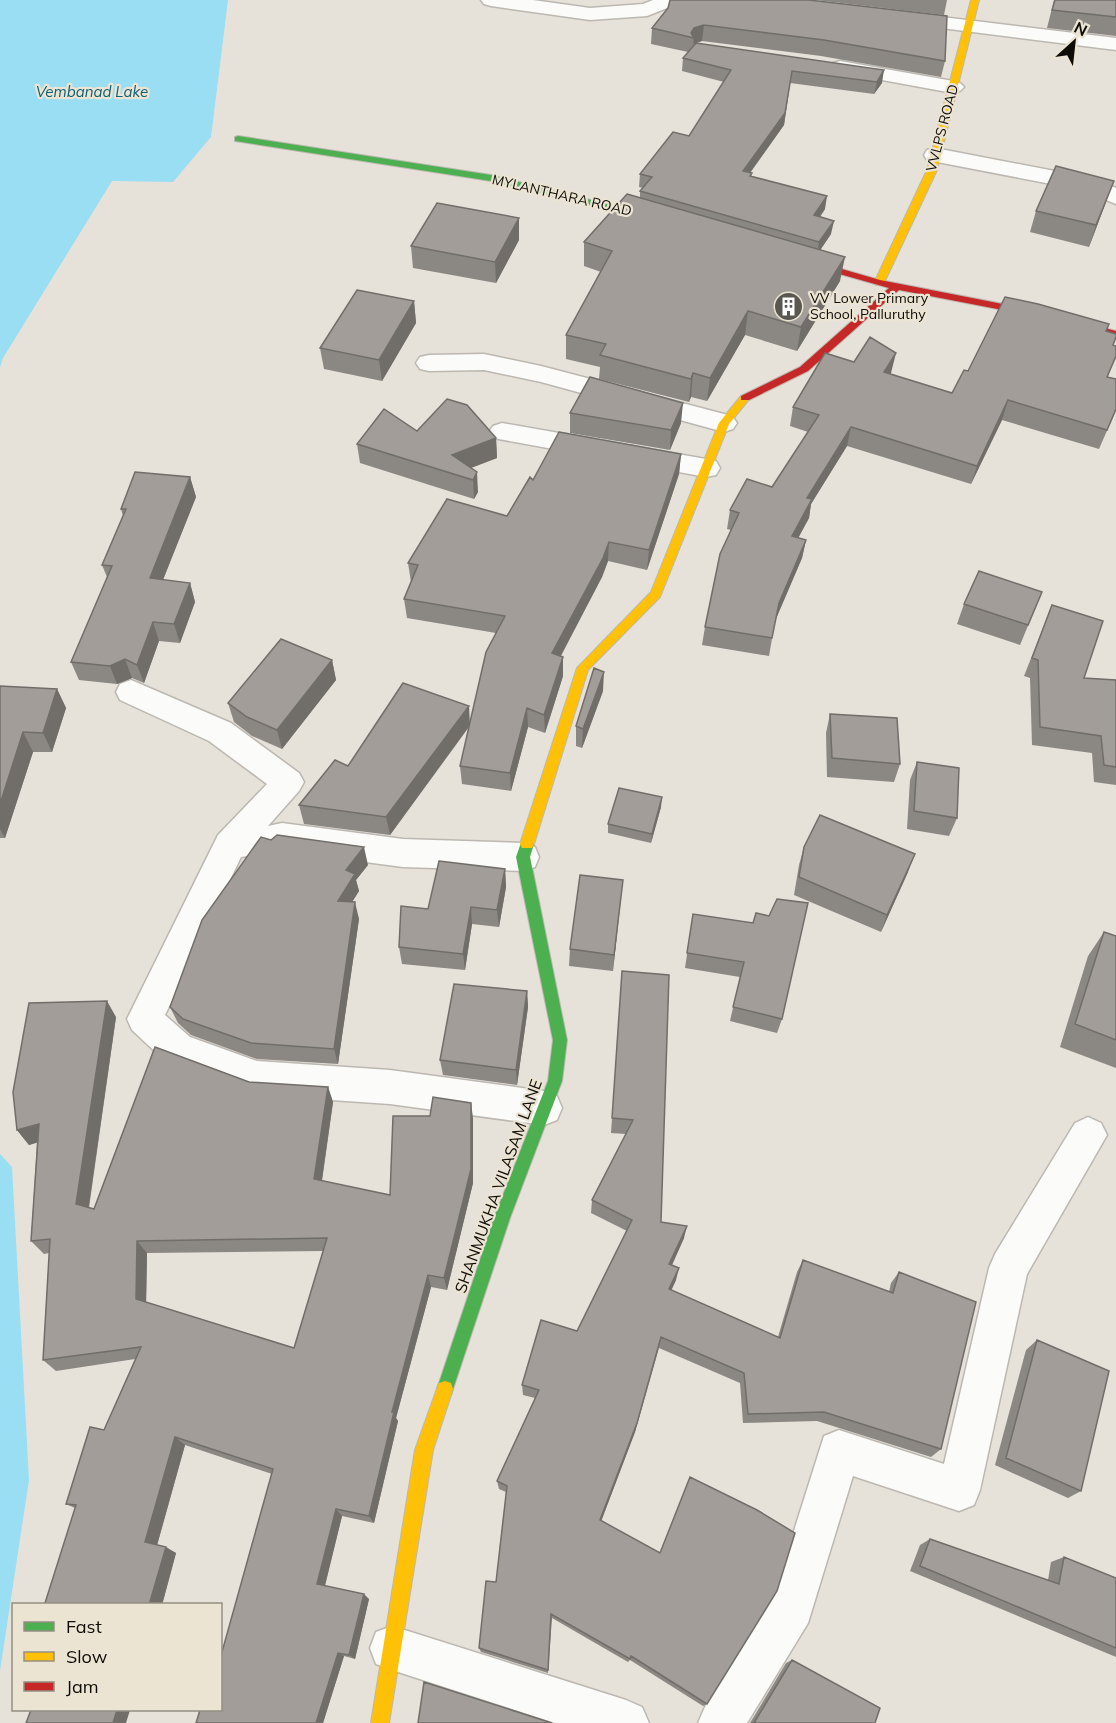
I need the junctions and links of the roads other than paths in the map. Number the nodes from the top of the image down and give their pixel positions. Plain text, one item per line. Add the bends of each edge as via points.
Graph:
1 (491, 0) edge
2 (670, 0) edge
3 (975, 0) edge
4 (879, 15) edge
5 (969, 27) junction
6 (1116, 44) edge
7 (821, 64) edge
8 (953, 87) junction
9 (238, 139) dead end
10 (935, 155) junction
11 (1116, 197) edge
12 (672, 222) edge
13 (783, 255) edge
14 (879, 283) junction
15 (896, 286) junction
16 (1116, 334) edge
17 (429, 363) dead end
18 (724, 423) junction
19 (502, 432) dead end
20 (706, 468) junction
21 (131, 692) dead end
22 (230, 844) junction
23 (523, 857) junction
24 (544, 1108) junction
25 (1088, 1135) dead end
26 (392, 1648) junction
27 (380, 1723) edge
28 (626, 1723) edge
29 (721, 1723) edge

1 - 2 street via 590,14 648,10
3 - 5 street, VVLPS ROAD
4 - 5 street
5 - 6 street
5 - 8 street, VVLPS ROAD
7 - 8 street
8 - 10 street, VVLPS ROAD
9 - 12 street, MYLANTHARA ROAD via 491,178
10 - 11 street via 1088,184
10 - 14 street, VVLPS ROAD via 932,170
13 - 14 street
14 - 15 street
15 - 16 street via 1034,313
15 - 18 street, SHANMUKHA VILASAM LANE via 804,369 742,399
17 - 18 street via 484,362
18 - 20 street, SHANMUKHA VILASAM LANE
19 - 20 street
20 - 23 street, SHANMUKHA VILASAM LANE via 656,594 583,669
21 - 22 street via 220,732 288,782
22 - 23 street via 282,837 403,854
22 - 24 street via 145,1019 178,1049 257,1078 390,1087
23 - 24 street, SHANMUKHA VILASAM LANE via 560,1040 555,1081
24 - 26 street, SHANMUKHA VILASAM LANE via 502,1218 424,1450
25 - 29 street via 1009,1268 959,1490 839,1451 792,1607
26 - 27 street, SHANMUKHA VILASAM LANE
26 - 28 street

